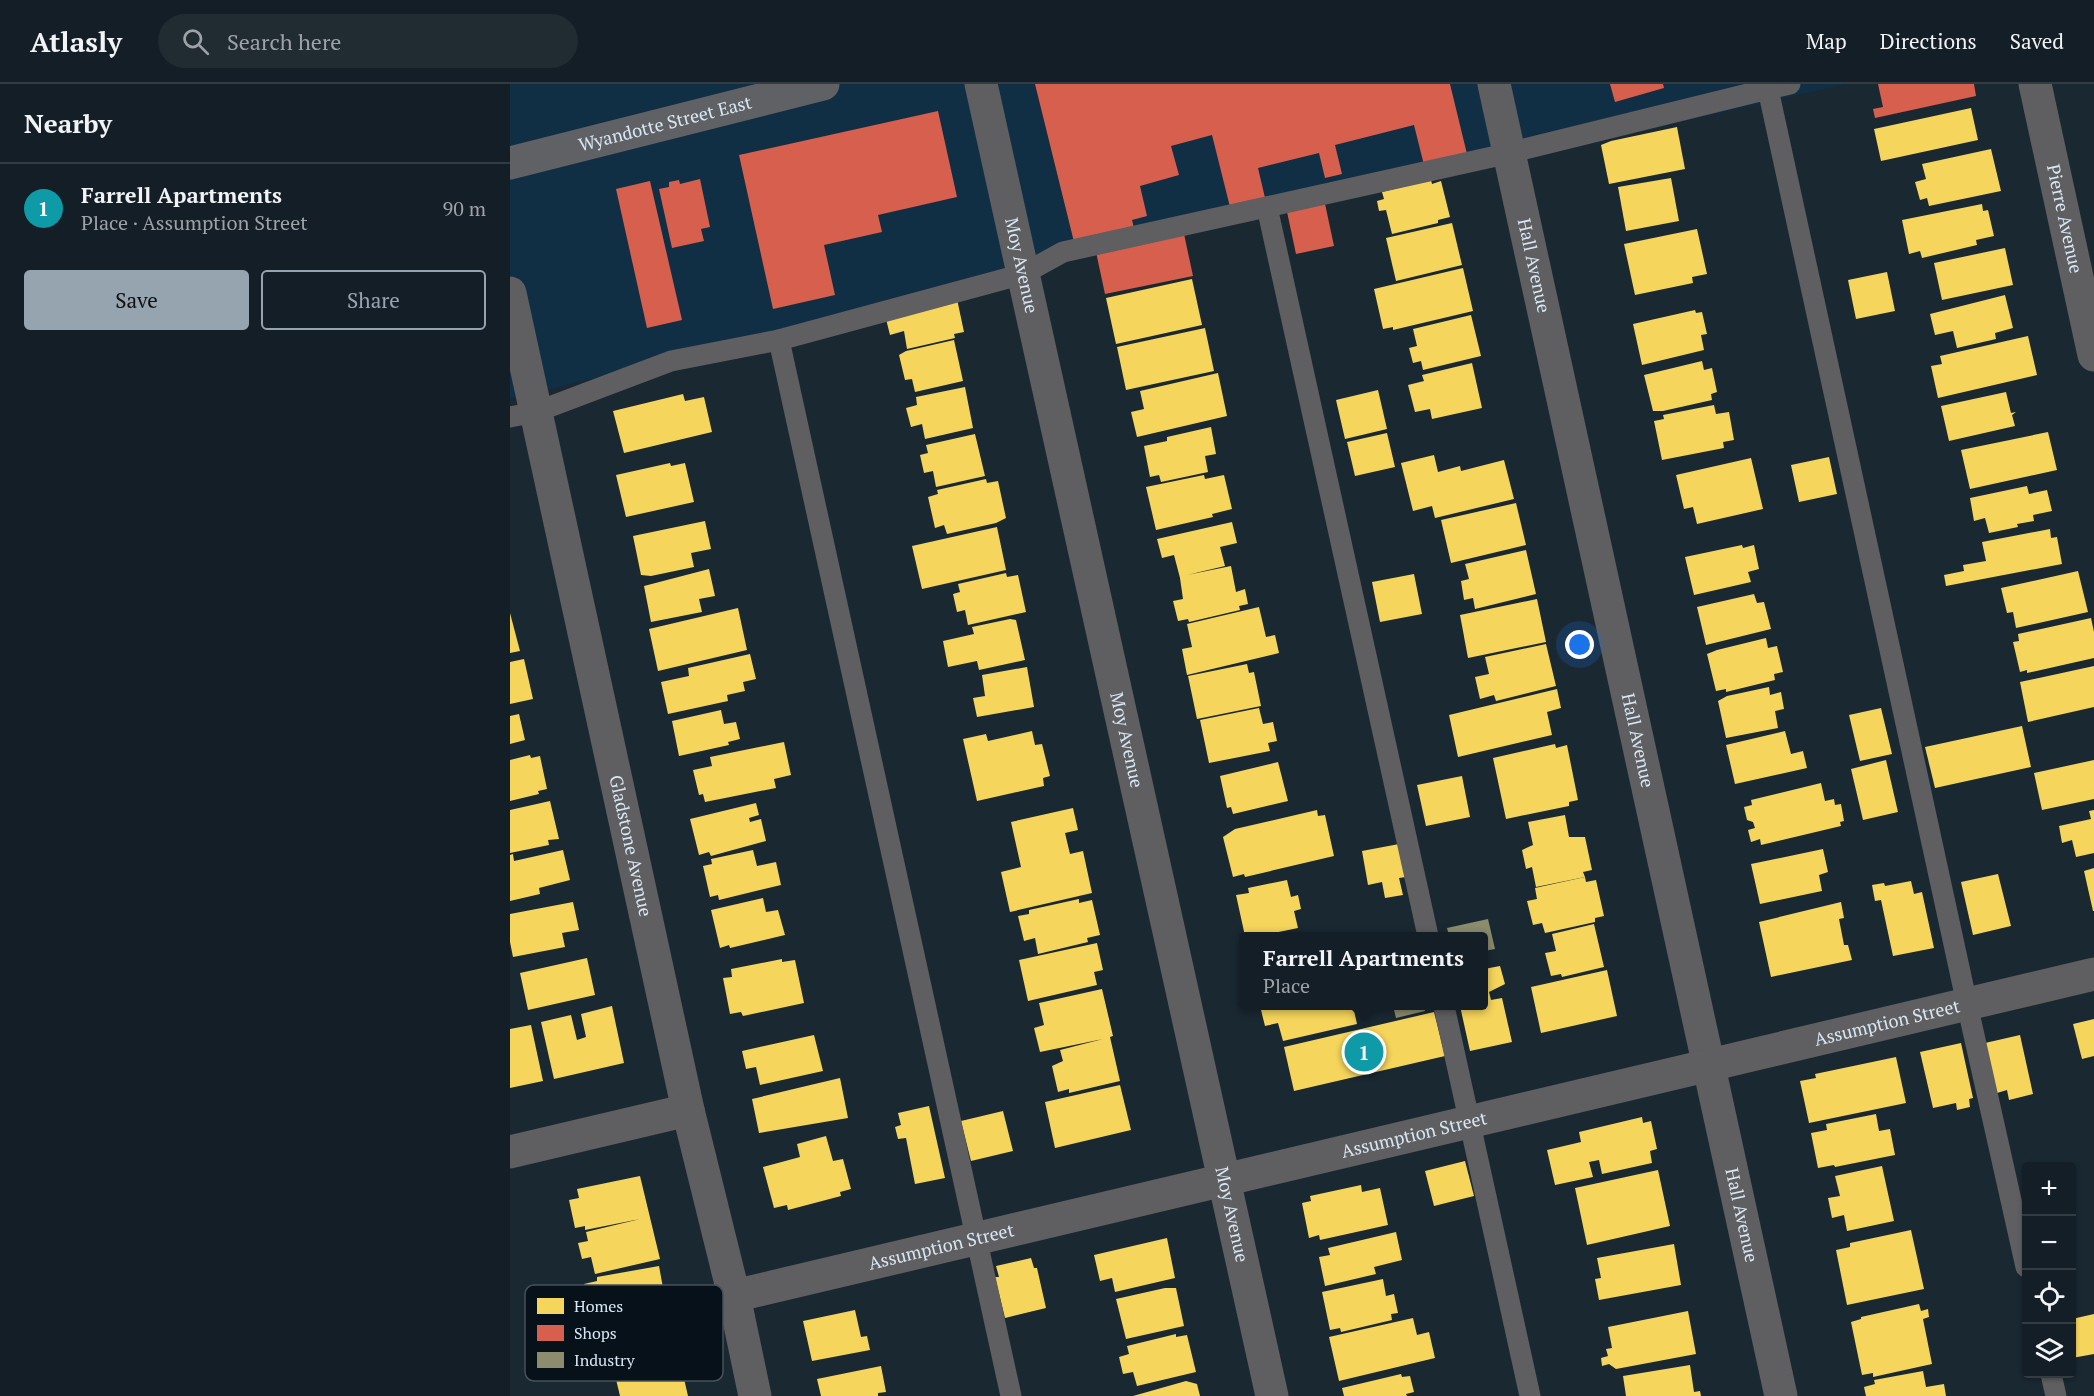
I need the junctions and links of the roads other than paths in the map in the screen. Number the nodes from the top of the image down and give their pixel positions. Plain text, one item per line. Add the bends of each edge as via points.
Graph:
1 (822, 84) edge
2 (981, 84) edge
3 (1494, 84) edge
4 (1790, 84) edge
5 (2035, 84) edge
6 (1768, 89) junction
7 (1509, 152) junction
8 (510, 163) edge
9 (1268, 207) junction
10 (1023, 274) junction
11 (510, 293) edge
12 (779, 340) junction
13 (2094, 355) edge
14 (523, 414) edge
15 (1427, 932) edge
16 (2094, 974) edge
17 (1967, 1004) junction
18 (1445, 1010) edge
19 (1709, 1065) junction
20 (688, 1110) junction
21 (1469, 1122) junction
22 (510, 1152) edge
23 (1224, 1181) junction
24 (975, 1239) junction
25 (2022, 1249) edge
26 (734, 1296) junction
27 (2051, 1378) edge
28 (755, 1396) edge
29 (1011, 1396) edge
30 (1272, 1396) edge
31 (1530, 1396) edge
32 (1781, 1396) edge
33 (2056, 1396) edge

1 - 8 main road, Wyandotte Street East
2 - 10 street, Moy Avenue
3 - 7 street, Hall Avenue
4 - 6 lane
5 - 13 street, Pierre Avenue
6 - 7 lane
6 - 17 lane
7 - 9 lane
7 - 19 street, Hall Avenue
9 - 10 lane via 1063,252
9 - 15 lane
10 - 12 lane
10 - 23 street, Moy Avenue
11 - 14 street, Gladstone Avenue
12 - 14 lane via 671,361
12 - 24 lane
14 - 20 street, Gladstone Avenue
16 - 17 street, Assumption Street
17 - 19 street, Assumption Street
17 - 25 lane
18 - 21 lane
19 - 21 street, Assumption Street
19 - 32 street, Hall Avenue
20 - 22 street
20 - 26 street, Gladstone Avenue
21 - 23 street, Assumption Street
21 - 31 lane
23 - 24 street, Assumption Street
23 - 30 street, Moy Avenue
24 - 26 street, Assumption Street
24 - 29 lane
26 - 28 street, Gladstone Avenue
27 - 33 lane

